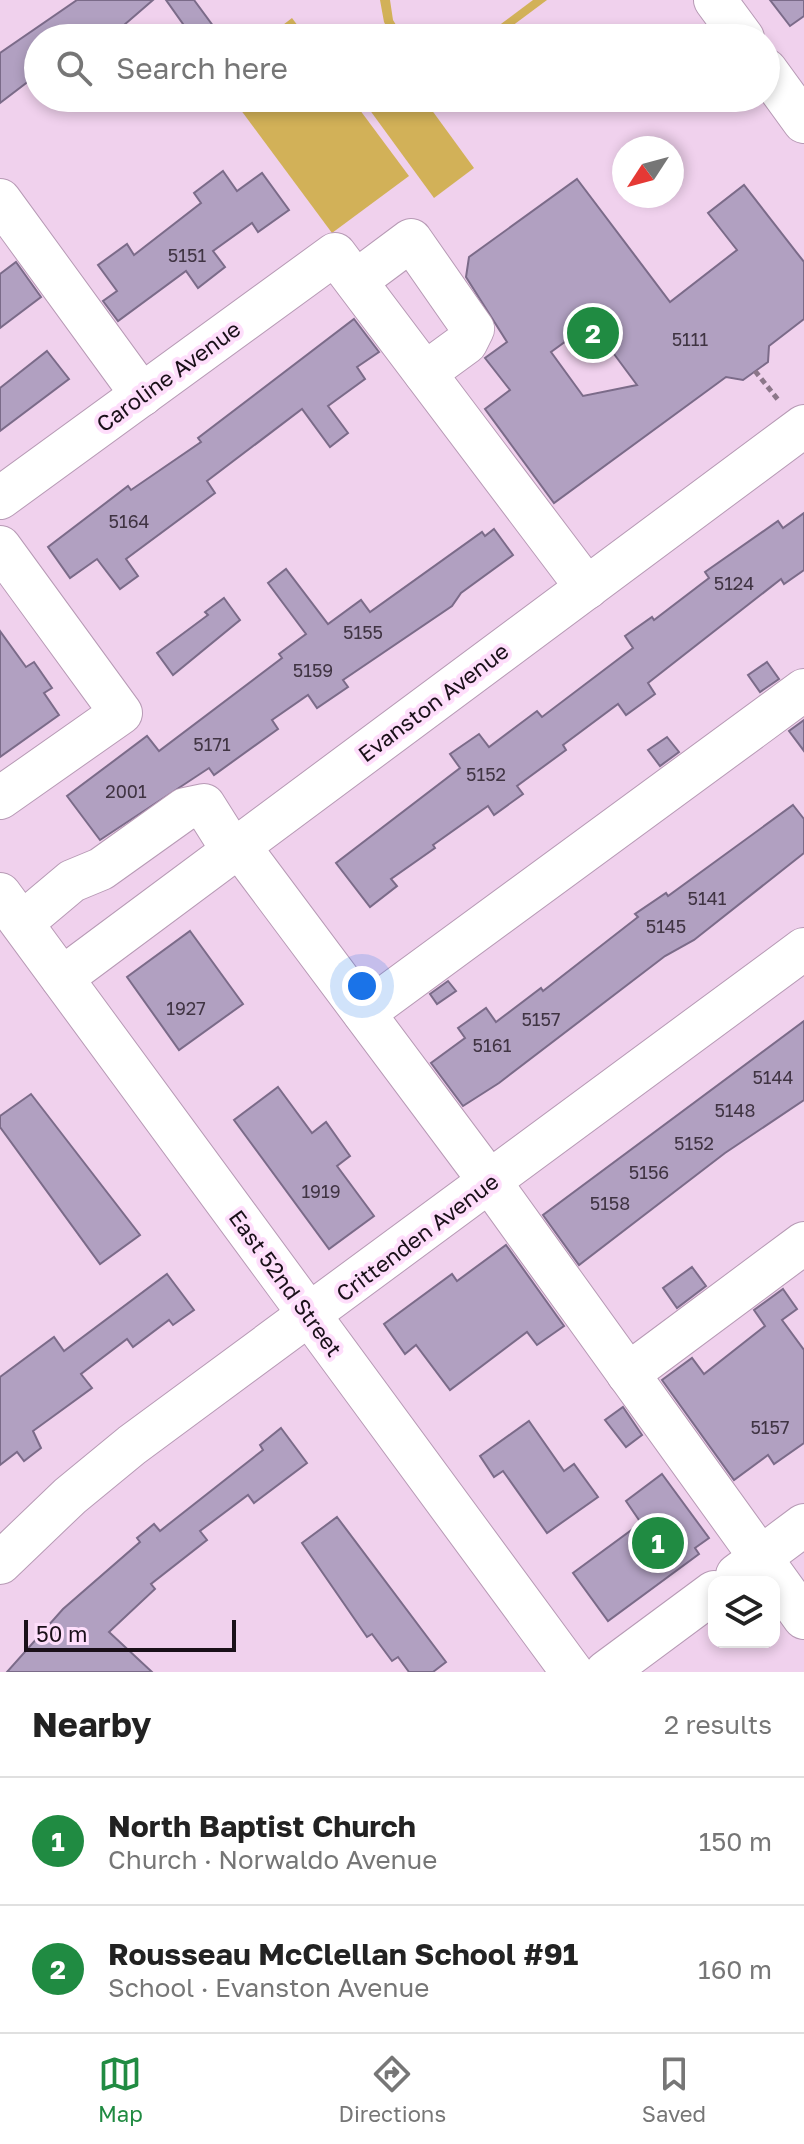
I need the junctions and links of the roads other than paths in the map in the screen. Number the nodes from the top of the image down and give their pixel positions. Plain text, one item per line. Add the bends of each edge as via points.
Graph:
1 (715, 0) edge
2 (733, 24) edge
3 (780, 89) edge
4 (804, 122) edge
5 (0, 200) edge
6 (345, 267) junction
7 (425, 373) junction
8 (142, 395) junction
9 (795, 418) edge
10 (0, 498) edge
11 (0, 547) edge
12 (587, 588) junction
13 (804, 690) edge
14 (0, 798) edge
15 (236, 849) junction
16 (11, 909) edge
17 (804, 949) edge
18 (62, 978) junction
19 (364, 1013) junction
20 (490, 1182) junction
21 (804, 1243) edge
22 (310, 1316) junction
23 (628, 1374) junction
24 (804, 1525) edge
25 (0, 1563) edge
26 (744, 1570) edge
27 (708, 1596) edge
28 (804, 1618) edge
29 (572, 1672) edge
30 (606, 1672) edge

1 - 2 street
3 - 4 street
5 - 8 street
6 - 7 street
6 - 7 street, Caroline Avenue via 411,240 473,329 466,343
6 - 8 street, Caroline Avenue
7 - 12 street
8 - 10 street, Caroline Avenue
9 - 12 street, Evanston Avenue
11 - 14 street via 121,713
12 - 15 street, Evanston Avenue
13 - 19 street
15 - 16 street via 204,805 185,809 101,869
15 - 18 street, Evanston Avenue
15 - 19 street
16 - 18 street, East 52nd Street
17 - 20 street, Crittenden Avenue
18 - 22 street, East 52nd Street
19 - 20 street
20 - 22 street, Crittenden Avenue
20 - 23 street
21 - 23 street
22 - 25 street, Crittenden Avenue via 111,1461
22 - 29 street, East 52nd Street
23 - 26 street
24 - 26 street
26 - 28 street
27 - 30 street

